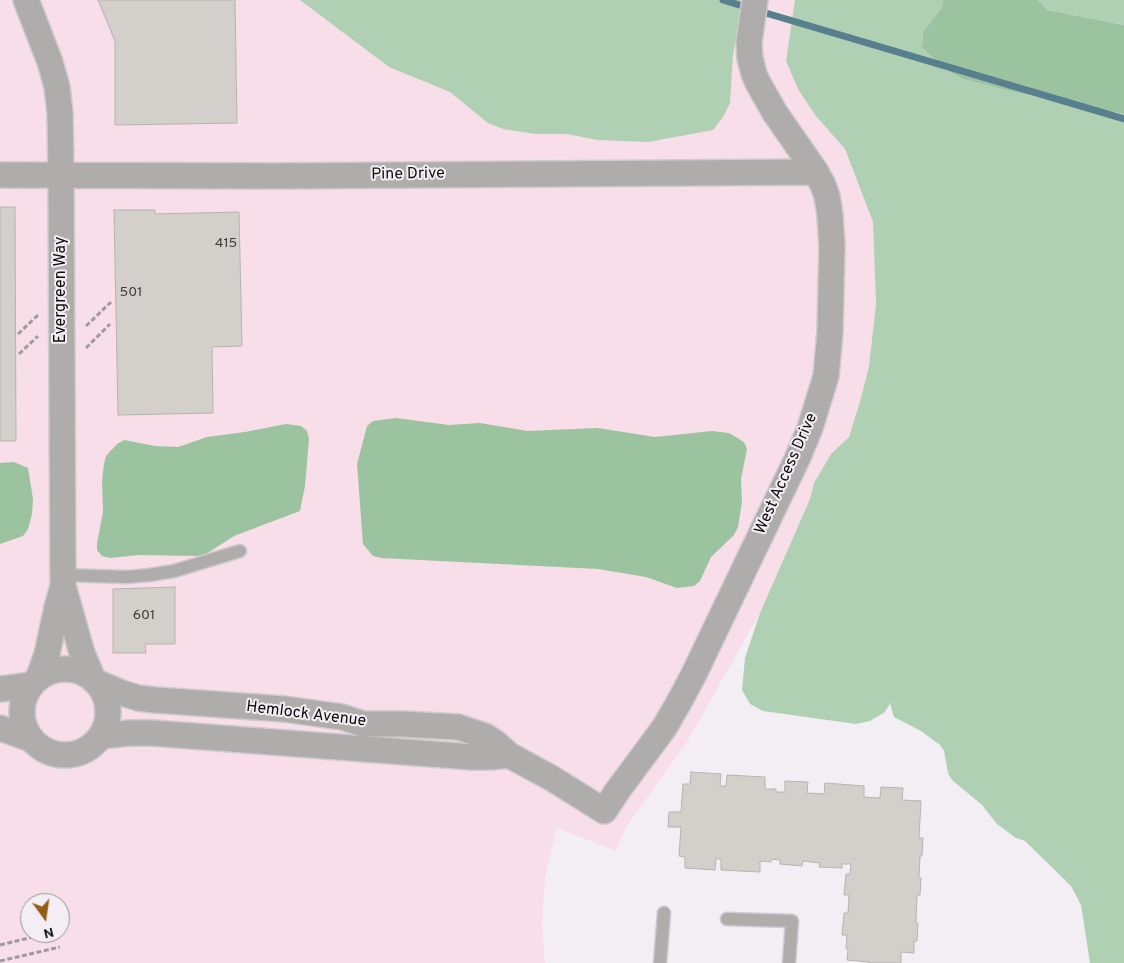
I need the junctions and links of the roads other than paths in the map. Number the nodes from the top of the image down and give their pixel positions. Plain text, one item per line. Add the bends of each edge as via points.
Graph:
1 (26, 0) edge
2 (755, 0) edge
3 (816, 172) junction
4 (62, 174) junction
5 (0, 175) edge
6 (240, 551) dead end
7 (63, 581) junction
8 (95, 680) junction
9 (35, 682) junction
10 (0, 689) edge
11 (0, 728) edge
12 (101, 736) junction
13 (32, 739) junction
14 (508, 755) junction
15 (604, 811) joint
16 (664, 913) dead end
17 (727, 919) dead end
18 (660, 963) edge
19 (789, 963) edge

1 - 4 street, Evergreen Way via 57,87
2 - 3 street, West Access Drive via 749,35 750,58 758,84
3 - 4 street, Pine Drive via 277,176
3 - 15 street, West Access Drive via 827,196 832,246 829,355 819,402 798,457 678,704
4 - 5 street, Pine Drive
4 - 7 street, Evergreen Way
6 - 7 lane via 174,571
7 - 8 street, Evergreen Way via 82,652
7 - 9 street, Evergreen Way via 47,654
8 - 9 street via 78,672 62,670 53,671
8 - 12 street via 106,699 108,714
8 - 14 street, Hemlock Avenue via 138,698 284,709 342,717 363,724 458,727 485,736
9 - 10 street
9 - 13 street via 24,699 22,716
11 - 13 street
12 - 13 street via 90,748 67,755 51,753
12 - 14 street, Hemlock Avenue via 158,733 472,757
14 - 15 street, Hemlock Avenue via 553,778
16 - 18 lane
17 - 19 lane via 792,921

